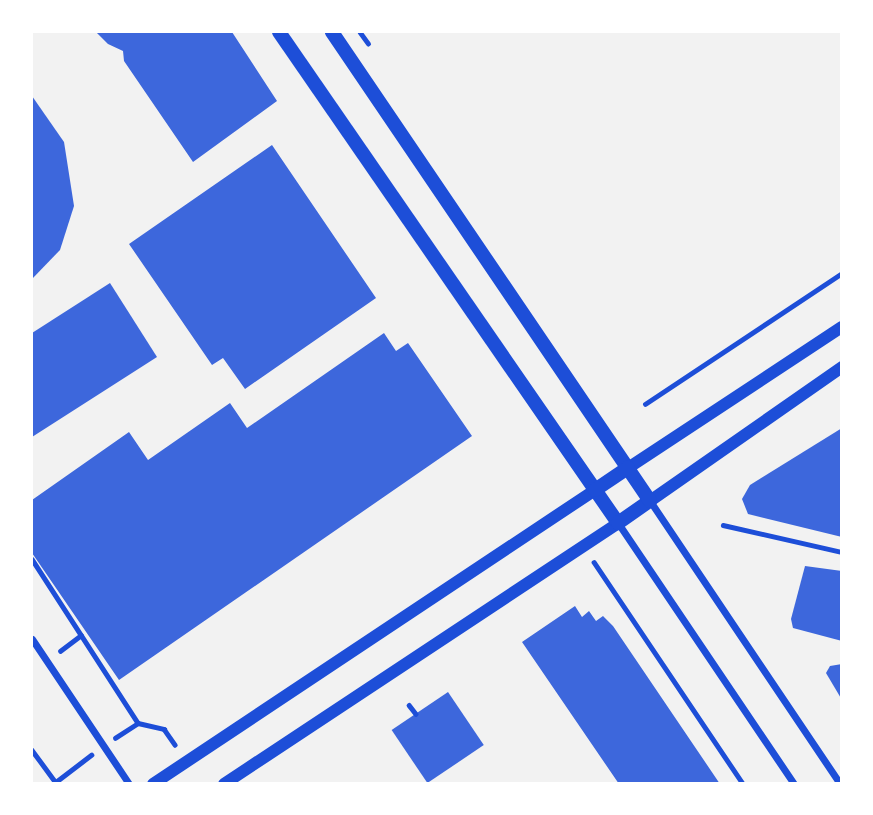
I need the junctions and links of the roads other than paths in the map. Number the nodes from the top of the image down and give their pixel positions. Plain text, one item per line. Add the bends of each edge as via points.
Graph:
1 (279, 32) edge
2 (332, 32) edge
3 (842, 327) edge
4 (842, 367) edge
5 (628, 468) junction
6 (595, 490) junction
7 (650, 501) junction
8 (618, 523) junction
9 (32, 639) edge
10 (129, 783) edge
11 (153, 783) edge
12 (224, 783) edge
13 (794, 783) edge
14 (840, 783) edge

1 - 6 main road
2 - 5 main road
3 - 5 street
4 - 7 street
5 - 6 main road
5 - 7 main road
6 - 8 main road
6 - 11 street
7 - 8 main road
7 - 14 street
8 - 12 street
8 - 13 street
9 - 10 street

